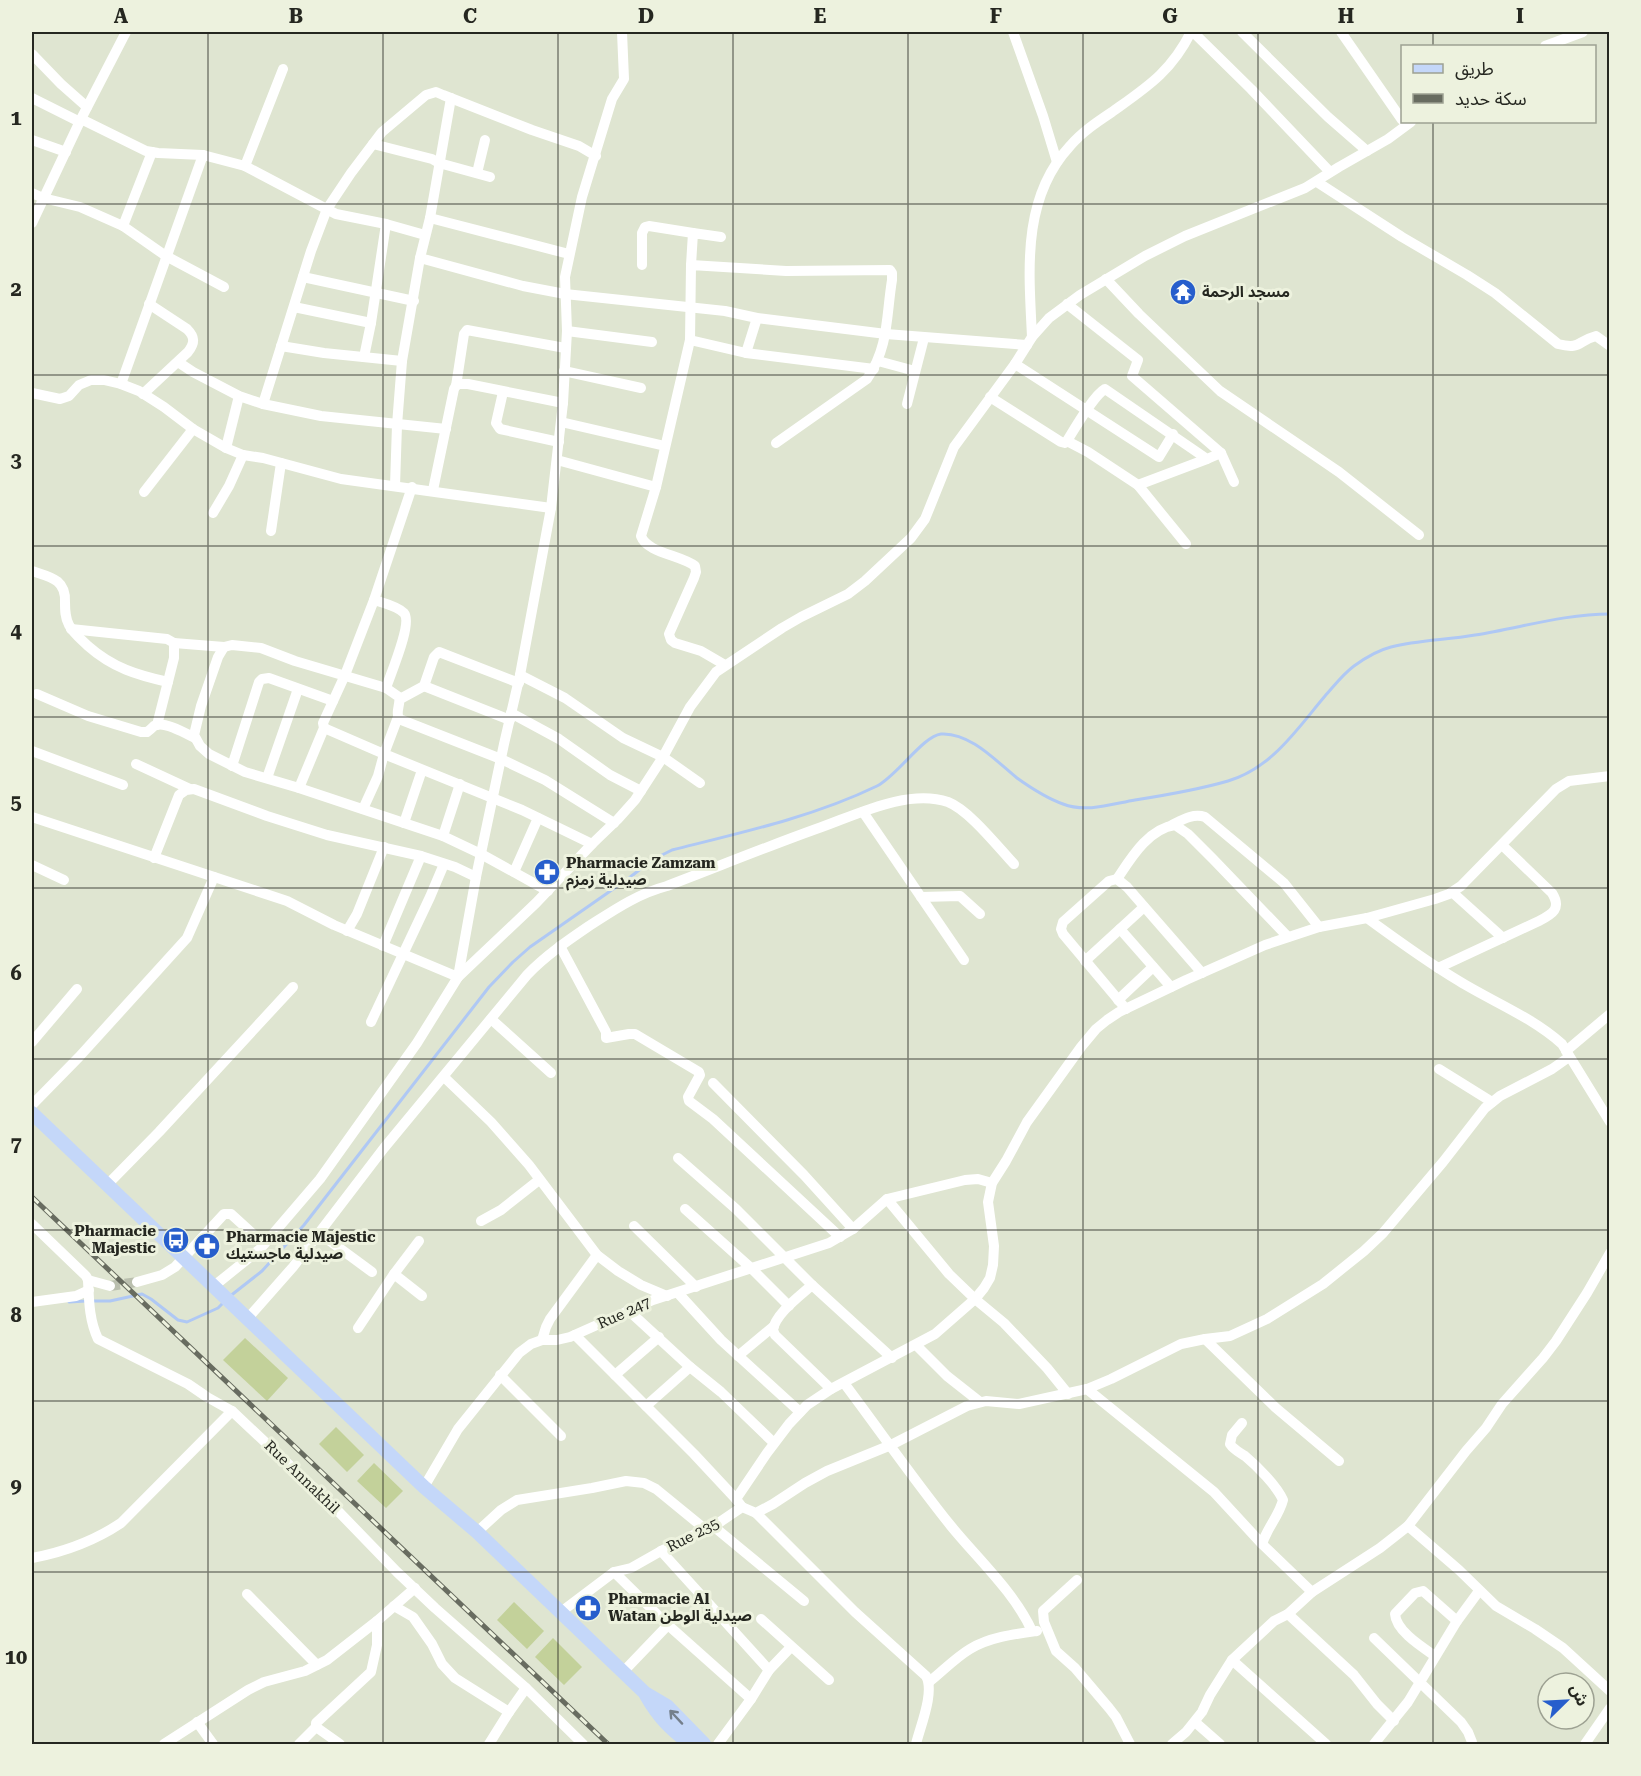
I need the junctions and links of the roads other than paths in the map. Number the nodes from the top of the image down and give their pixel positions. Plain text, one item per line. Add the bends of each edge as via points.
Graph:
1 (126, 32) edge
2 (622, 32) edge
3 (1013, 32) edge
4 (1192, 32) edge
5 (1242, 32) edge
6 (1341, 32) edge
7 (1582, 32) edge
8 (1548, 45) edge
9 (32, 54) edge
10 (283, 69) dead end
11 (32, 98) edge
12 (451, 98) junction
13 (87, 107) junction
14 (1401, 115) edge
15 (81, 120) junction
16 (1405, 123) edge
17 (32, 140) edge
18 (484, 140) dead end
19 (373, 144) junction
20 (1367, 151) junction
21 (66, 152) junction
22 (152, 152) junction
23 (202, 154) junction
24 (596, 156) junction
25 (1057, 162) junction
26 (439, 163) junction
27 (245, 166) junction
28 (1330, 172) junction
29 (477, 173) junction
30 (490, 177) dead end
31 (1317, 182) junction
32 (32, 193) edge
33 (43, 198) junction
34 (327, 209) junction
35 (430, 218) junction
36 (32, 223) edge
37 (386, 224) junction
38 (123, 226) junction
39 (693, 233) junction
40 (425, 235) junction
41 (721, 237) dead end
42 (569, 254) junction
43 (166, 256) junction
44 (420, 258) junction
45 (642, 265) dead end
46 (691, 265) junction
47 (303, 277) junction
48 (1106, 279) junction
49 (224, 287) dead end
50 (375, 294) junction
51 (565, 294) junction
52 (414, 302) junction
53 (149, 304) junction
54 (1067, 304) junction
55 (689, 306) junction
56 (294, 307) junction
57 (757, 318) junction
58 (371, 323) junction
59 (567, 331) junction
60 (886, 334) junction
61 (924, 338) junction
62 (690, 340) junction
63 (1029, 341) junction
64 (652, 342) dead end
65 (281, 346) junction
66 (1610, 346) edge
67 (565, 348) junction
68 (746, 353) junction
69 (364, 357) junction
70 (402, 361) junction
71 (178, 362) junction
72 (1015, 364) junction
73 (876, 365) junction
74 (564, 371) junction
75 (915, 371) junction
76 (121, 384) junction
77 (456, 386) junction
78 (641, 388) dead end
79 (503, 392) junction
80 (32, 393) edge
81 (143, 394) junction
82 (239, 396) junction
83 (990, 397) junction
84 (563, 403) junction
85 (263, 404) junction
86 (907, 404) dead end
87 (1087, 410) junction
88 (561, 422) junction
89 (397, 425) junction
90 (193, 429) junction
91 (446, 429) junction
92 (1173, 435) junction
93 (1067, 441) junction
94 (559, 442) junction
95 (776, 444) dead end
96 (665, 446) junction
97 (226, 448) junction
98 (1221, 453) junction
99 (243, 455) junction
100 (1159, 457) junction
101 (1207, 459) junction
102 (557, 460) junction
103 (281, 463) junction
104 (1156, 477) junction
105 (1234, 482) dead end
106 (1137, 485) junction
107 (396, 486) junction
108 (656, 487) junction
109 (412, 488) junction
110 (433, 490) junction
111 (144, 492) dead end
112 (551, 508) junction
113 (213, 513) dead end
114 (271, 531) dead end
115 (1419, 535) dead end
116 (1186, 544) dead end
117 (32, 571) edge
118 (374, 600) junction
119 (71, 628) junction
120 (174, 643) junction
121 (224, 647) junction
122 (725, 664) junction
123 (345, 675) junction
124 (520, 679) junction
125 (168, 682) junction
126 (424, 686) junction
127 (386, 688) junction
128 (298, 689) junction
129 (37, 694) dead end
130 (400, 699) junction
131 (333, 701) junction
132 (398, 717) junction
133 (510, 717) junction
134 (157, 725) junction
135 (324, 728) junction
136 (195, 738) junction
137 (32, 751) edge
138 (384, 754) junction
139 (663, 757) junction
140 (501, 759) junction
141 (136, 764) dead end
142 (232, 766) junction
143 (422, 770) junction
144 (1610, 776) edge
145 (267, 778) junction
146 (699, 783) dead end
147 (460, 784) junction
148 (123, 785) dead end
149 (299, 788) junction
150 (190, 789) junction
151 (641, 791) junction
152 (493, 797) junction
153 (363, 809) junction
154 (863, 812) junction
155 (32, 817) edge
156 (538, 818) junction
157 (404, 823) junction
158 (614, 823) junction
159 (1172, 825) junction
160 (443, 836) junction
161 (592, 844) junction
162 (1502, 845) junction
163 (384, 847) junction
164 (481, 854) junction
165 (421, 856) junction
166 (154, 858) junction
167 (444, 864) junction
168 (1014, 864) dead end
169 (32, 865) edge
170 (514, 872) junction
171 (214, 877) junction
172 (476, 877) junction
173 (1117, 879) junction
174 (64, 880) dead end
175 (548, 891) junction
176 (1452, 892) junction
177 (921, 897) junction
178 (1144, 907) junction
179 (980, 914) dead end
180 (1367, 918) junction
181 (1319, 927) junction
182 (1120, 930) junction
183 (347, 931) junction
184 (1288, 937) junction
185 (1503, 938) junction
186 (383, 946) junction
187 (560, 946) junction
188 (402, 954) junction
189 (964, 960) dead end
190 (1085, 961) junction
191 (1153, 967) junction
192 (1438, 968) junction
193 (1202, 973) junction
194 (459, 977) junction
195 (293, 987) dead end
196 (1171, 987) junction
197 (77, 989) dead end
198 (1122, 1004) junction
199 (1610, 1014) edge
200 (491, 1019) junction
201 (371, 1022) dead end
202 (32, 1041) edge
203 (1568, 1054) junction
204 (1438, 1069) dead end
205 (551, 1072) dead end
206 (444, 1077) junction
207 (713, 1083) dead end
208 (1491, 1102) junction
209 (32, 1105) edge
210 (32, 1113) edge
211 (1610, 1122) edge
212 (678, 1158) dead end
213 (539, 1180) junction
214 (992, 1183) junction
215 (107, 1185) junction
216 (887, 1199) junction
217 (685, 1209) dead end
218 (481, 1221) dead end
219 (32, 1224) edge
220 (634, 1226) dead end
221 (853, 1228) junction
222 (319, 1233) junction
223 (840, 1238) junction
224 (419, 1241) dead end
225 (264, 1244) junction
226 (1610, 1253) edge
227 (597, 1255) junction
228 (184, 1258) junction
229 (785, 1258) junction
230 (751, 1268) junction
231 (372, 1272) dead end
232 (394, 1274) junction
233 (137, 1282) tunnel mouth
234 (812, 1285) junction
235 (110, 1286) tunnel mouth
236 (696, 1287) junction
237 (217, 1289) junction
238 (89, 1290) junction
239 (672, 1295) junction
240 (422, 1296) dead end
241 (975, 1299) junction
242 (32, 1302) edge
243 (789, 1306) junction
244 (628, 1310) junction
245 (248, 1318) junction
246 (774, 1326) junction
247 (358, 1328) dead end
248 (575, 1335) junction
249 (659, 1337) junction
250 (1205, 1339) junction
251 (542, 1340) junction
252 (916, 1345) junction
253 (738, 1356) junction
254 (891, 1358) junction
255 (690, 1367) junction
256 (500, 1375) junction
257 (615, 1375) junction
258 (844, 1383) junction
259 (831, 1389) junction
260 (1087, 1389) junction
261 (1068, 1394) junction
262 (980, 1402) junction
263 (646, 1406) junction
264 (232, 1410) junction
265 (800, 1412) junction
266 (1242, 1423) dead end
267 (561, 1436) dead end
268 (774, 1443) junction
269 (891, 1445) junction
270 (1339, 1461) dead end
271 (424, 1487) junction
272 (739, 1503) junction
273 (756, 1513) junction
274 (1408, 1526) junction
275 (709, 1528) junction
276 (477, 1532) junction
277 (1262, 1544) junction
278 (661, 1551) junction
279 (32, 1558) edge
280 (614, 1572) junction
281 (1077, 1580) dead end
282 (415, 1588) junction
283 (1479, 1591) junction
284 (1312, 1592) junction
285 (248, 1594) dead end
286 (804, 1601) dead end
287 (394, 1606) junction
288 (561, 1612) junction
289 (1288, 1614) junction
290 (761, 1619) dead end
291 (377, 1621) junction
292 (1457, 1621) junction
293 (668, 1625) junction
294 (1047, 1629) junction
295 (1032, 1631) junction
296 (1374, 1638) dead end
297 (790, 1647) junction
298 (1435, 1656) junction
299 (1232, 1660) junction
300 (317, 1665) junction
301 (769, 1670) junction
302 (622, 1672) junction
303 (829, 1680) dead end
304 (929, 1682) junction
305 (1420, 1682) junction
306 (526, 1688) junction
307 (1610, 1691) edge
308 (645, 1693) junction
309 (751, 1699) junction
310 (1610, 1708) edge
311 (508, 1712) junction
312 (1394, 1721) junction
313 (197, 1722) junction
314 (1196, 1722) junction
315 (316, 1727) junction
316 (175, 1741) edge
317 (164, 1744) edge
318 (213, 1744) edge
319 (299, 1744) edge
320 (340, 1744) edge
321 (489, 1744) edge
322 (583, 1744) edge
323 (690, 1744) edge
324 (704, 1744) edge
325 (718, 1744) edge
326 (916, 1744) edge
327 (1130, 1744) edge
328 (1172, 1744) edge
329 (1220, 1744) edge
330 (1326, 1744) edge
331 (1374, 1744) edge
332 (1471, 1744) edge
333 (1585, 1744) edge

1 - 13 street
2 - 24 street via 624,79 612,99
3 - 25 street
4 - 25 street via 1164,72 1087,129
4 - 28 street
5 - 20 street
6 - 14 street
7 - 8 street
9 - 13 street
10 - 27 street
11 - 15 street
12 - 19 street via 436,92 426,95
12 - 24 street
12 - 26 street
13 - 15 street
15 - 21 street
15 - 22 street
16 - 20 street
17 - 21 street
18 - 29 street
19 - 26 street
19 - 34 street
20 - 28 street
21 - 33 street
22 - 23 street
22 - 38 street
23 - 27 street
23 - 43 street
24 - 42 street
25 - 63 street via 1042,192 1030,240
26 - 29 street
26 - 35 street
27 - 34 street
28 - 31 street
29 - 30 street
31 - 48 street via 1185,236
31 - 66 street via 1495,293 1558,344 1575,346 1596,336
32 - 33 street
33 - 36 street
33 - 38 street via 80,207
34 - 37 street
34 - 47 street
35 - 40 street
35 - 42 street
37 - 40 street
37 - 50 street
38 - 43 street
39 - 41 street
39 - 45 street via 645,227
39 - 46 street
40 - 44 street
42 - 51 street
43 - 49 street
43 - 53 street
44 - 51 street
44 - 52 street
46 - 55 street
46 - 60 street via 786,271 888,269 892,276
47 - 50 street
47 - 56 street
48 - 54 street
48 - 115 street via 1220,391 1339,472
50 - 52 street
50 - 58 street
51 - 55 street
51 - 59 street
52 - 70 street
53 - 71 street via 194,338 193,346
53 - 76 street
54 - 63 street
54 - 98 street via 1138,360 1132,376
55 - 57 street
55 - 62 street
56 - 58 street
56 - 65 street
57 - 60 street
57 - 68 street
58 - 69 street
59 - 64 street
59 - 67 street
60 - 61 street
60 - 73 street
61 - 63 street
61 - 75 street
62 - 68 street
62 - 96 street
63 - 72 street
65 - 69 street
65 - 85 street
67 - 74 street
67 - 77 street via 468,329
68 - 73 street
69 - 70 street
70 - 89 street
71 - 81 street
71 - 82 street
72 - 83 street
72 - 87 street
73 - 75 street
73 - 95 street via 867,379
74 - 78 street
74 - 84 street
75 - 86 street
76 - 80 street via 91,380 60,399
76 - 81 street
77 - 79 street via 463,383
77 - 91 street
79 - 84 street
79 - 94 street via 497,426
81 - 90 street
82 - 85 street
82 - 97 street
83 - 93 street via 1061,442
83 - 122 street via 954,447 925,519 911,538 848,594 801,617
84 - 88 street
85 - 89 street
87 - 92 street via 1105,389
87 - 93 street
87 - 100 street
88 - 94 street
88 - 96 street
89 - 91 street
89 - 107 street
90 - 97 street
90 - 111 street
91 - 110 street
92 - 100 street
92 - 101 street
93 - 106 street
94 - 102 street
96 - 108 street
97 - 99 street
98 - 101 street
98 - 105 street
99 - 103 street
99 - 113 street
100 - 104 street via 1154,467
101 - 104 street
102 - 108 street
102 - 112 street
103 - 107 street via 341,479
103 - 114 street
104 - 106 street
106 - 116 street
107 - 109 street
108 - 122 street via 641,539 692,563 696,569 669,637
109 - 110 street
109 - 118 street
110 - 112 street
112 - 124 street
117 - 119 street via 61,584 65,616
118 - 123 street
118 - 127 street via 397,608 407,617
119 - 120 street
119 - 125 street via 110,663
120 - 121 street
120 - 125 street
121 - 123 street via 261,648
121 - 136 street via 201,706
122 - 139 street via 708,681
123 - 127 street
123 - 131 street
124 - 126 street via 439,652
124 - 133 street
124 - 139 street via 565,698 623,738
125 - 134 street
126 - 130 street
126 - 133 street
127 - 130 street
128 - 131 street
128 - 142 street via 269,678 259,682
128 - 145 street
129 - 134 street via 88,716 141,732
130 - 132 street
131 - 135 street via 322,723
132 - 138 street
132 - 140 street
133 - 140 street
133 - 151 street via 559,739 610,775
134 - 136 street
135 - 138 street
135 - 149 street
136 - 142 street via 208,754
137 - 148 street
138 - 143 street
138 - 153 street
139 - 146 street
139 - 151 street
140 - 152 street
140 - 158 street via 545,780
141 - 150 street
142 - 145 street
143 - 147 street
143 - 157 street
144 - 162 street via 1569,781 1556,789
145 - 149 street
147 - 152 street
147 - 160 street
149 - 153 street
150 - 163 street via 327,835
150 - 166 street via 179,795
151 - 158 street
152 - 156 street
152 - 164 street
153 - 157 street
154 - 168 street via 911,800 950,803
154 - 177 street
154 - 187 street via 650,891 615,908
155 - 166 street
156 - 161 street
156 - 170 street
157 - 160 street
158 - 161 street
159 - 173 street via 1151,836
159 - 181 street via 1188,817 1205,817 1284,883
159 - 184 street via 1188,834
160 - 164 street
161 - 175 street
162 - 176 street
162 - 185 street via 1552,893 1557,904 1550,915
163 - 165 street
163 - 183 street
164 - 170 street
164 - 172 street
165 - 167 street
165 - 186 street
166 - 171 street
167 - 172 street
167 - 188 street
169 - 174 street
170 - 175 street
171 - 183 street via 287,901
171 - 209 street via 187,938
172 - 194 street
173 - 178 street
173 - 190 street via 1104,884 1061,925 1063,934
175 - 194 street
176 - 180 street
176 - 185 street
177 - 179 street via 960,896
177 - 189 street
178 - 182 street
178 - 193 street
180 - 181 street
180 - 192 street
181 - 184 street
182 - 190 street
182 - 191 street
183 - 186 street
184 - 193 street
185 - 192 street
186 - 188 street
187 - 200 street via 538,963
187 - 223 street via 606,1038 635,1034 699,1072 689,1101
188 - 194 street
188 - 201 street
190 - 198 street
191 - 196 street
191 - 198 street
192 - 203 street via 1518,1013 1556,1039
193 - 196 street
194 - 225 street via 320,1179
195 - 215 street
196 - 198 street
197 - 202 street
198 - 214 street via 1081,1047 1027,1122
199 - 203 street
200 - 205 street
200 - 206 street
203 - 208 street via 1552,1069
203 - 211 street
204 - 208 street
206 - 213 street via 491,1122
206 - 222 street
207 - 221 street
208 - 250 street via 1364,1251 1323,1284 1267,1319 1230,1336
210 - 215 main road
212 - 229 street
213 - 218 street
213 - 227 street
214 - 216 street via 964,1180
214 - 241 street via 988,1202 993,1265 990,1278
215 - 228 main road
216 - 221 street, Rue 247
216 - 241 street via 939,1263
217 - 230 street
219 - 238 street via 83,1273
220 - 236 street
221 - 223 street, Rue 247
222 - 231 street
222 - 245 street
223 - 229 street, Rue 247
224 - 232 street
225 - 228 street via 231,1214 224,1214
225 - 237 street
226 - 274 street via 1556,1341
227 - 239 street via 641,1285
227 - 251 street via 550,1319
228 - 233 street via 162,1275
228 - 237 main road
229 - 230 street, Rue 247
229 - 234 street
230 - 236 street, Rue 247
230 - 243 street
232 - 240 street
232 - 247 street
234 - 243 street
234 - 254 street
235 - 238 street
236 - 239 street, Rue 247
237 - 245 main road
238 - 242 street via 76,1296
238 - 264 street, Rue Annakhil via 98,1339
239 - 244 street, Rue 247
239 - 253 street
241 - 252 street via 935,1334
241 - 261 street via 1004,1323
243 - 246 street
244 - 248 street, Rue 247
244 - 249 street
245 - 271 main road
246 - 253 street
246 - 259 street via 775,1335
248 - 251 street, Rue 247
248 - 257 street
249 - 255 street
249 - 257 street
250 - 260 street via 1171,1348
250 - 270 street via 1276,1408
251 - 256 street, Rue 247 via 519,1353
252 - 254 street
252 - 262 street
253 - 265 street
254 - 258 street
255 - 263 street
255 - 268 street
256 - 267 street
256 - 271 street, Rue 247 via 458,1429
257 - 263 street
258 - 259 street
258 - 269 street
259 - 265 street
260 - 261 street
260 - 277 street via 1214,1492
261 - 262 street via 1019,1404
262 - 269 street
263 - 272 street
264 - 279 street via 121,1523 76,1546
264 - 282 street, Rue Annakhil
265 - 268 street
266 - 277 street via 1230,1444 1270,1480 1283,1500
268 - 272 street
269 - 273 street via 827,1470
269 - 295 street
271 - 276 main road
272 - 273 street
272 - 275 street, Rue 235
273 - 304 street
274 - 283 street
274 - 284 street
275 - 276 street via 656,1489 626,1480 516,1500
275 - 278 street, Rue 235
275 - 286 street
276 - 288 main road
277 - 284 street
278 - 280 street, Rue 235 via 631,1568
278 - 301 street
280 - 288 street, Rue 235
280 - 293 street
281 - 294 street via 1043,1611
282 - 287 street
282 - 306 street, Rue Annakhil
283 - 292 street
283 - 307 street via 1563,1648
284 - 289 street
285 - 300 street
287 - 291 street
287 - 311 street via 413,1617 455,1678
288 - 302 main road
289 - 299 street via 1274,1621
289 - 312 street via 1347,1668
290 - 297 street
291 - 300 street
291 - 315 street via 371,1672 317,1720
292 - 298 street
292 - 298 street via 1423,1591 1415,1593 1395,1614 1400,1627
293 - 302 street
293 - 309 street
294 - 295 street
294 - 327 street via 1056,1651 1109,1708
295 - 304 street via 981,1643
296 - 305 street
297 - 301 street
297 - 303 street
298 - 305 street
299 - 314 street
299 - 330 street
300 - 313 street via 258,1684
301 - 309 street
302 - 308 main road
304 - 326 street
305 - 312 street
305 - 332 street via 1461,1722
306 - 311 street
306 - 322 street, Rue Annakhil
308 - 323 main road via 657,1714
324 -> 308 main road via 667,1706
309 - 325 street
310 - 333 street
311 - 321 street
312 - 331 street
313 - 316 street
313 - 318 street
314 - 328 street
314 - 329 street
315 - 319 street
315 - 320 street
316 - 317 street

